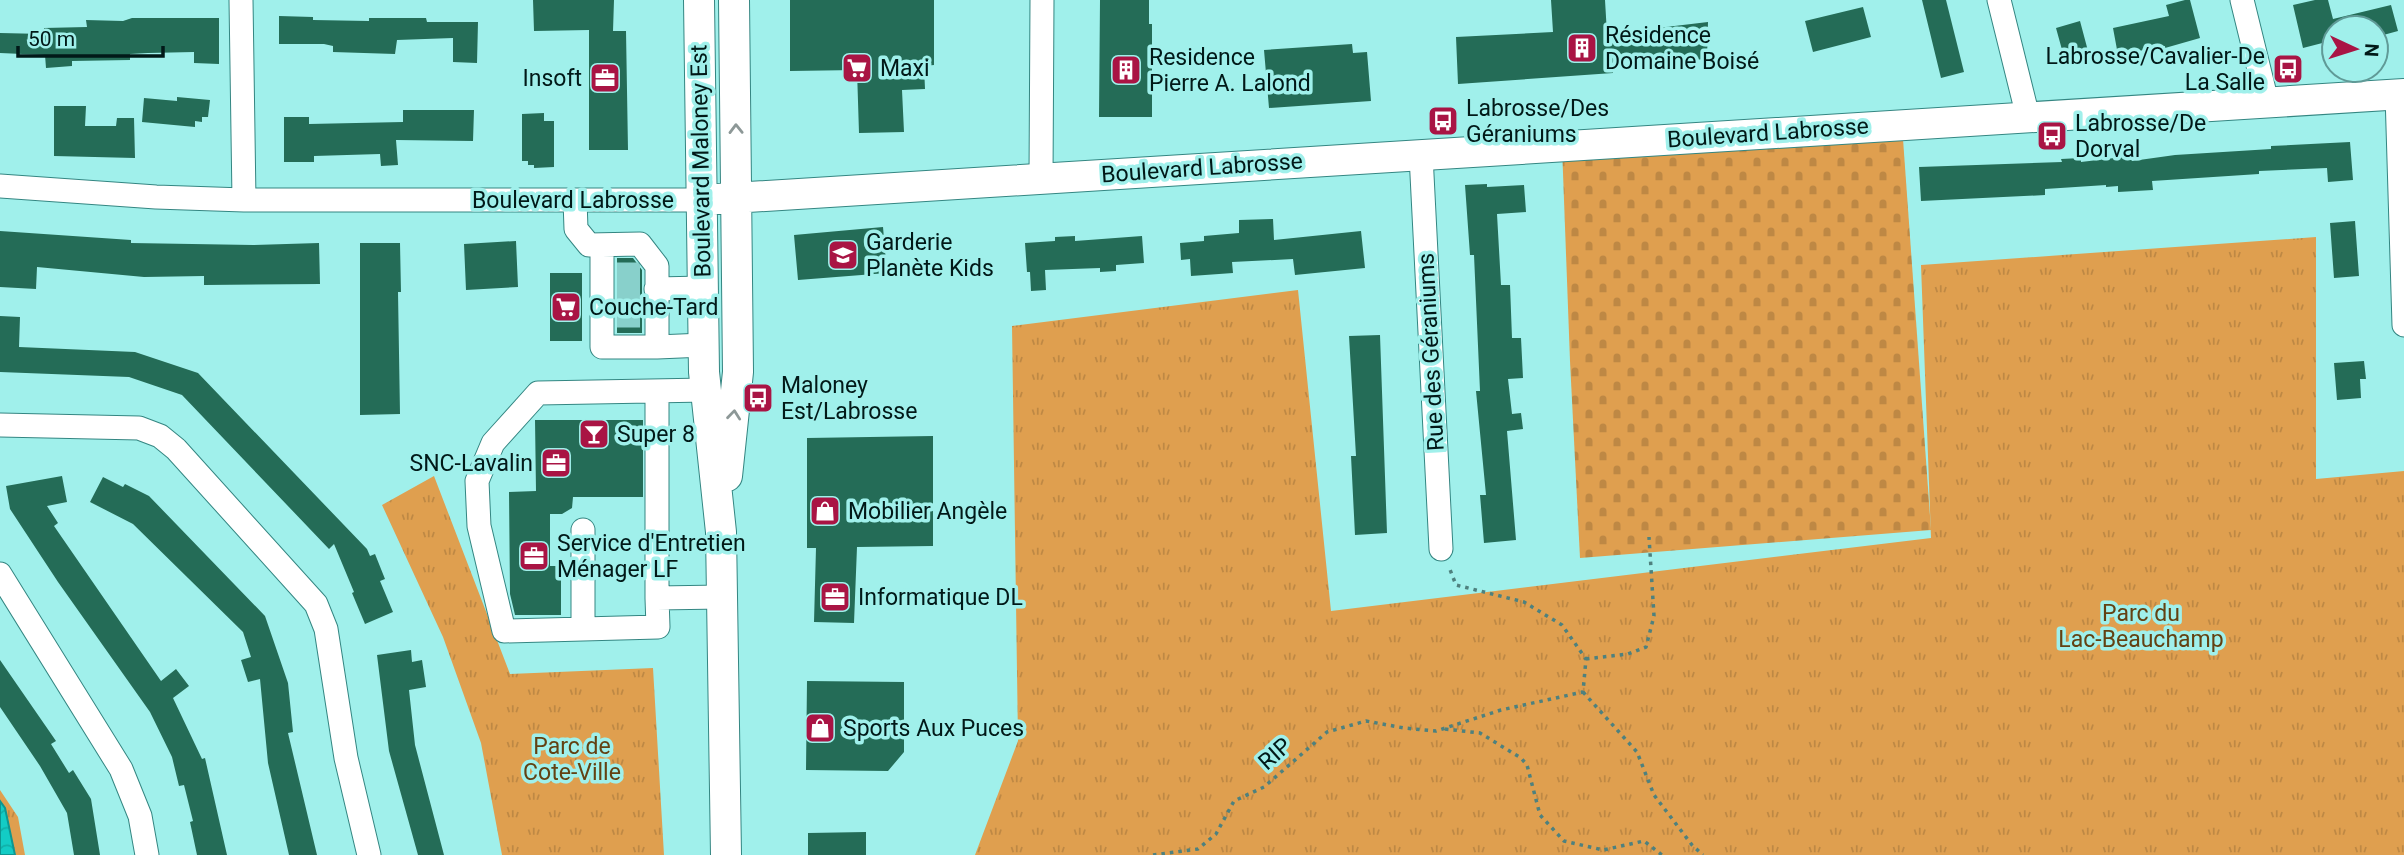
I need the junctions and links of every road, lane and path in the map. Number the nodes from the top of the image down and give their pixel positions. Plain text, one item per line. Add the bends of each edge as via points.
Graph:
1 (241, 0) edge
2 (699, 0) edge
3 (734, 0) edge
4 (1042, 0) edge
5 (1999, 0) edge
6 (2242, 0) edge
7 (2401, 94) edge
8 (2267, 102) junction
9 (2028, 117) junction
10 (1421, 155) junction
11 (1041, 178) junction
12 (0, 186) edge
13 (737, 197) junction
14 (244, 200) junction
15 (575, 200) junction
16 (701, 200) junction
17 (602, 246) junction
18 (703, 288) junction
19 (651, 294) junction
20 (2404, 314) edge
21 (2404, 325) edge
22 (704, 345) junction
23 (657, 347) junction
24 (706, 390) junction
25 (657, 391) junction
26 (0, 425) edge
27 (583, 530) dead end
28 (721, 532) junction
29 (1649, 537) dead end
30 (1441, 549) joint
31 (0, 574) edge
32 (722, 597) junction
33 (657, 598) junction
34 (583, 629) junction
35 (1586, 659) junction
36 (1583, 692) junction
37 (1441, 729) junction
38 (147, 855) edge
39 (369, 855) edge
40 (726, 855) edge
41 (1153, 855) edge
42 (1662, 855) edge
43 (1703, 855) edge

1 - 14 street
2 - 16 main road, Boulevard Maloney Est
13 -> 3 main road, Boulevard Maloney Est
4 - 11 street
5 - 9 street
6 - 8 street
7 - 8 main road, Boulevard Labrosse
7 - 20 street
8 - 9 main road, Boulevard Labrosse
9 - 10 main road, Boulevard Labrosse
10 - 11 main road, Boulevard Labrosse
10 - 30 street, Rue des Géraniums
11 - 13 main road, Boulevard Labrosse
12 - 14 street, Boulevard Labrosse
13 - 16 main road, Boulevard Labrosse
28 -> 13 main road, Boulevard Maloney Est via 738,372
14 - 15 street, Boulevard Labrosse
15 - 16 street, Boulevard Labrosse
15 - 17 street via 576,229 589,245
16 - 18 main road, Boulevard Maloney Est
17 - 19 street via 640,243 657,265
17 - 23 street via 609,295 602,347
18 - 19 street
18 - 22 main road, Boulevard Maloney Est
19 - 23 street
20 - 21 street
22 - 23 street
22 - 24 main road, Boulevard Maloney Est
24 - 25 street
24 - 28 main road, Boulevard Maloney Est
25 - 33 street
25 - 34 street via 538,393 493,443 477,481 479,526 504,631
26 - 39 street via 139,428 160,436 316,604 326,629 345,758
27 - 34 street
28 - 32 main road, Boulevard Maloney Est
29 - 35 path via 1654,616 1646,647
30 - 35 path via 1457,585 1524,602 1562,625
31 - 38 street via 121,769 140,816
32 - 33 street
32 - 40 main road, Boulevard Maloney Est
33 - 34 street via 658,627
35 - 36 path
36 - 37 path, RIP
36 - 43 path via 1637,752 1654,795
37 - 41 path, RIP via 1404,729 1366,721 1327,732 1264,787 1234,801 1216,834 1198,849
37 - 42 path, RIP via 1480,733 1521,758 1540,815 1564,841 1603,849 1644,841

